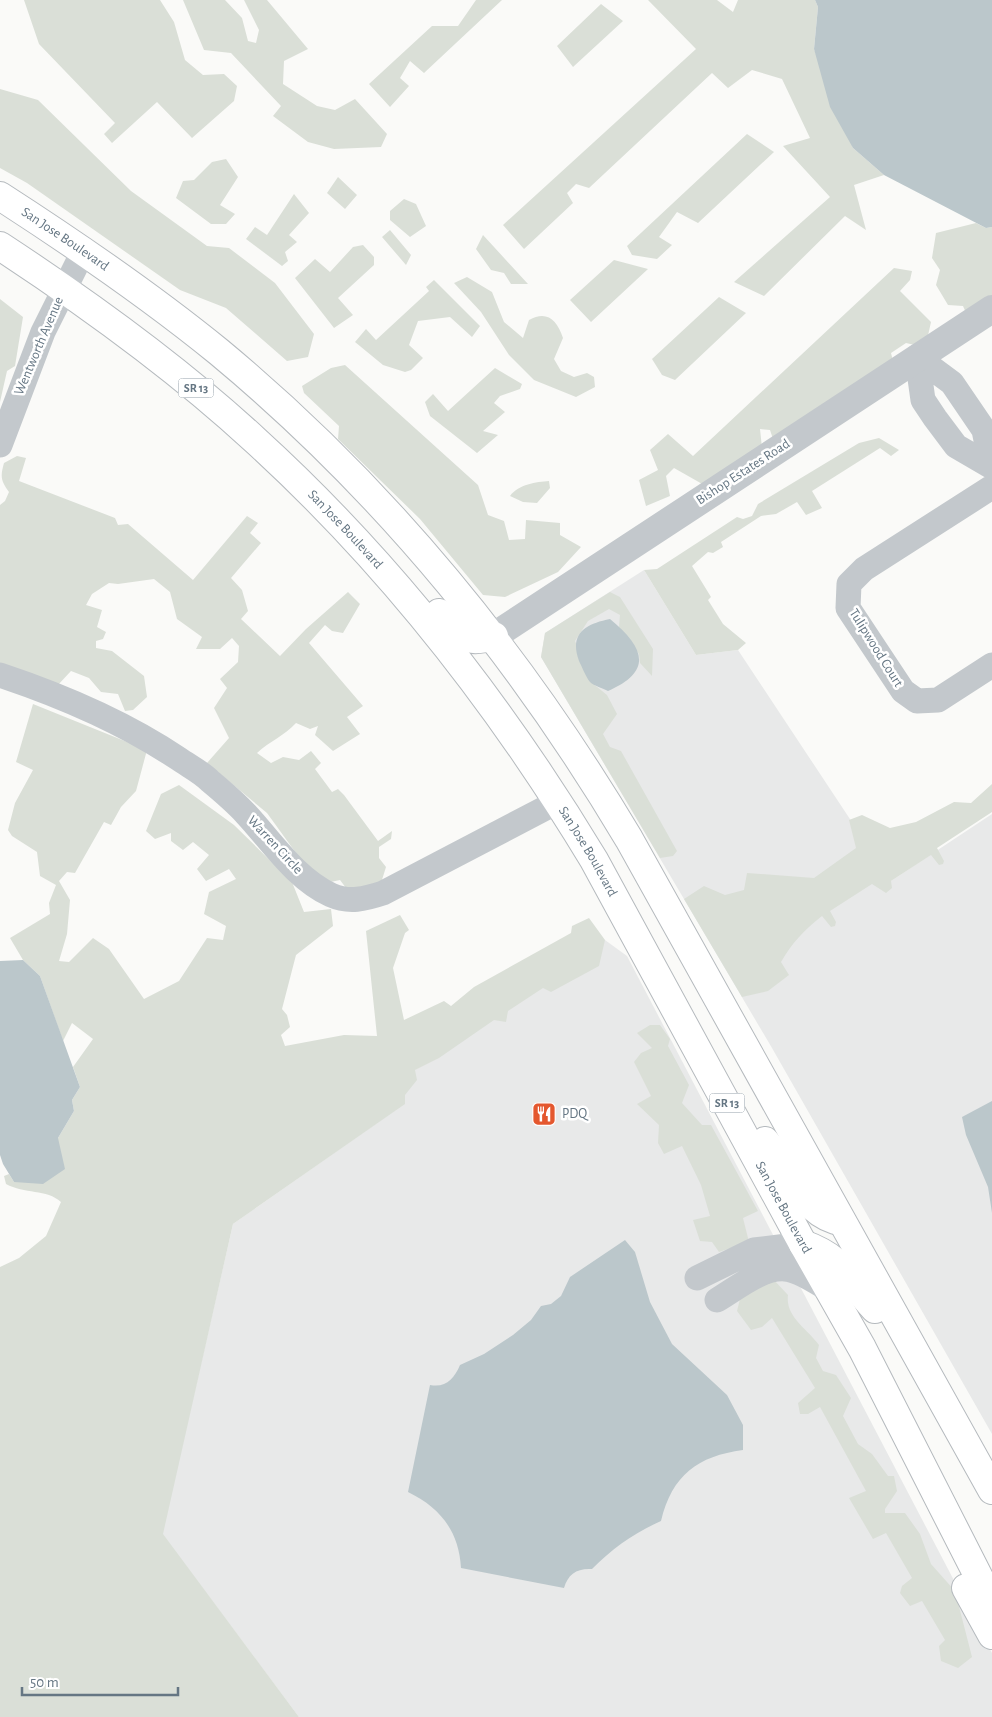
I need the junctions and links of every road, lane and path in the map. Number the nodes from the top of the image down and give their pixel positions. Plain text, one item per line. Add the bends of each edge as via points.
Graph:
1 (0, 196) edge
2 (0, 246) edge
3 (84, 250) junction
4 (64, 288) junction
5 (992, 309) edge
6 (917, 357) junction
7 (0, 445) edge
8 (992, 473) edge
9 (318, 502) junction
10 (494, 636) junction
11 (992, 665) edge
12 (0, 675) edge
13 (559, 801) junction
14 (644, 866) junction
15 (723, 1096) junction
16 (841, 1221) junction
17 (803, 1244) junction
18 (697, 1278) dead end
19 (828, 1289) junction
20 (717, 1300) dead end
21 (913, 1348) junction
22 (992, 1490) edge
23 (965, 1554) junction
24 (992, 1603) edge
25 (992, 1635) edge

1 - 3 main road, San Jose Boulevard
2 - 4 main road, San Jose Boulevard / SR 13
3 - 4 street, Wentworth Avenue
3 - 10 main road, San Jose Boulevard via 200,337 285,410 428,557
4 - 7 street, Wentworth Avenue via 43,332
4 - 9 main road, San Jose Boulevard / SR 13 via 194,387 256,440
5 - 6 street, Bishop Estates Road
6 - 8 street via 952,382 984,430
6 - 8 street via 923,400 934,418 956,446
6 - 10 street, Bishop Estates Road
8 - 11 street, Tulipwood Court via 864,569 849,584 848,608 903,691 917,702 938,700
9 - 10 main road via 337,500 463,637 476,642
9 - 13 main road, San Jose Boulevard / SR 13 via 440,637
10 - 14 main road, San Jose Boulevard via 594,781
12 - 13 street, Warren Circle via 89,708 146,737 208,779 312,883 344,900 365,900 383,893
13 - 14 main road via 572,796 586,799 624,857
13 - 15 main road, San Jose Boulevard / SR 13
14 - 16 main road, San Jose Boulevard
15 - 16 main road via 770,1147 794,1185 828,1218
15 - 17 main road, San Jose Boulevard / SR 13
16 - 21 main road, San Jose Boulevard
17 - 18 street via 754,1250
17 - 19 main road, San Jose Boulevard / SR 13
17 - 21 main road via 834,1259 868,1302
19 - 20 street via 798,1272 784,1269 765,1272
19 - 23 main road, San Jose Boulevard / SR 13 via 862,1348
21 - 22 main road, San Jose Boulevard
23 - 24 main road, San Jose Boulevard / SR 13
23 - 25 main road via 959,1573

